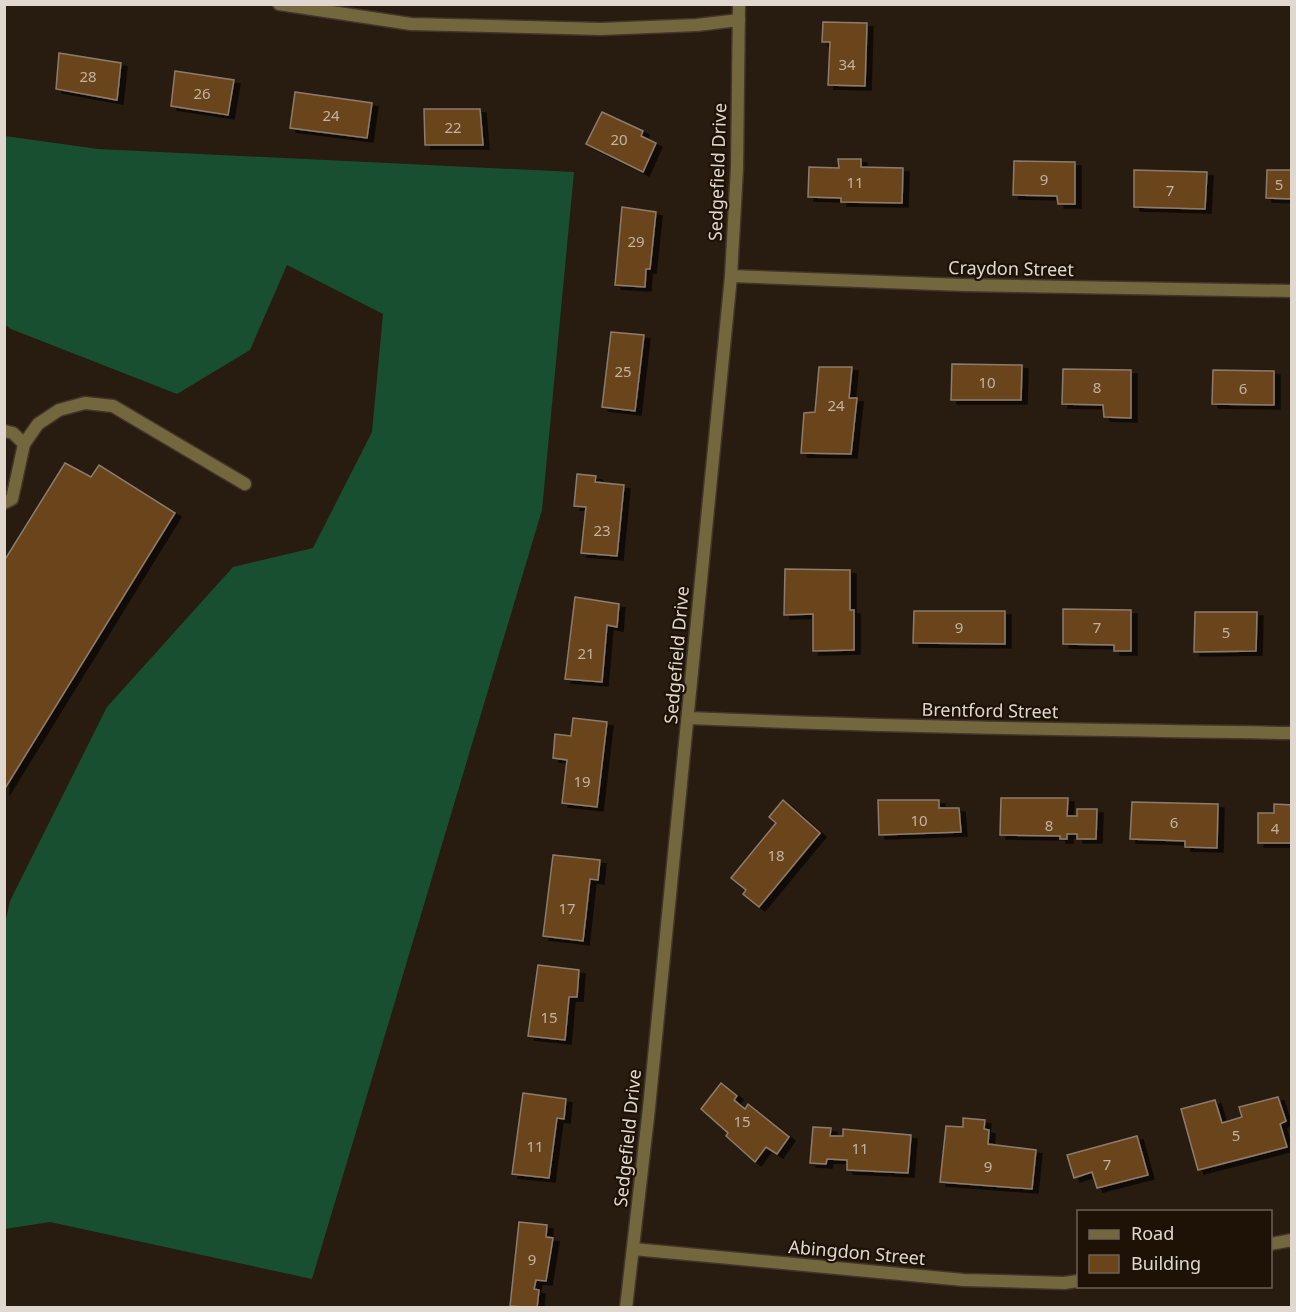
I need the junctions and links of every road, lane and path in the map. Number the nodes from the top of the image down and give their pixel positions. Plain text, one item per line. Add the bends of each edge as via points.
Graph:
1 (279, 4) edge
2 (740, 4) edge
3 (739, 20) junction
4 (731, 276) junction
5 (1292, 291) edge
6 (4, 431) edge
7 (24, 444) junction
8 (245, 484) dead end
9 (4, 503) edge
10 (688, 718) junction
11 (1292, 733) edge
12 (1292, 1240) edge
13 (1272, 1245) edge
14 (633, 1249) junction
15 (1077, 1281) edge
16 (626, 1308) edge

1 - 3 street via 411,24 601,29
2 - 3 street, Sedgefield Drive
3 - 4 street, Sedgefield Drive
4 - 5 street, Craydon Street
4 - 10 street, Sedgefield Drive
6 - 7 street via 14,432
7 - 8 street via 38,424 59,410 85,403 114,406
7 - 9 street via 12,499
10 - 11 street, Brentford Street via 1039,730
10 - 14 street, Sedgefield Drive
12 - 13 street
14 - 15 street, Abingdon Street via 964,1280
14 - 16 street, Sedgefield Drive

